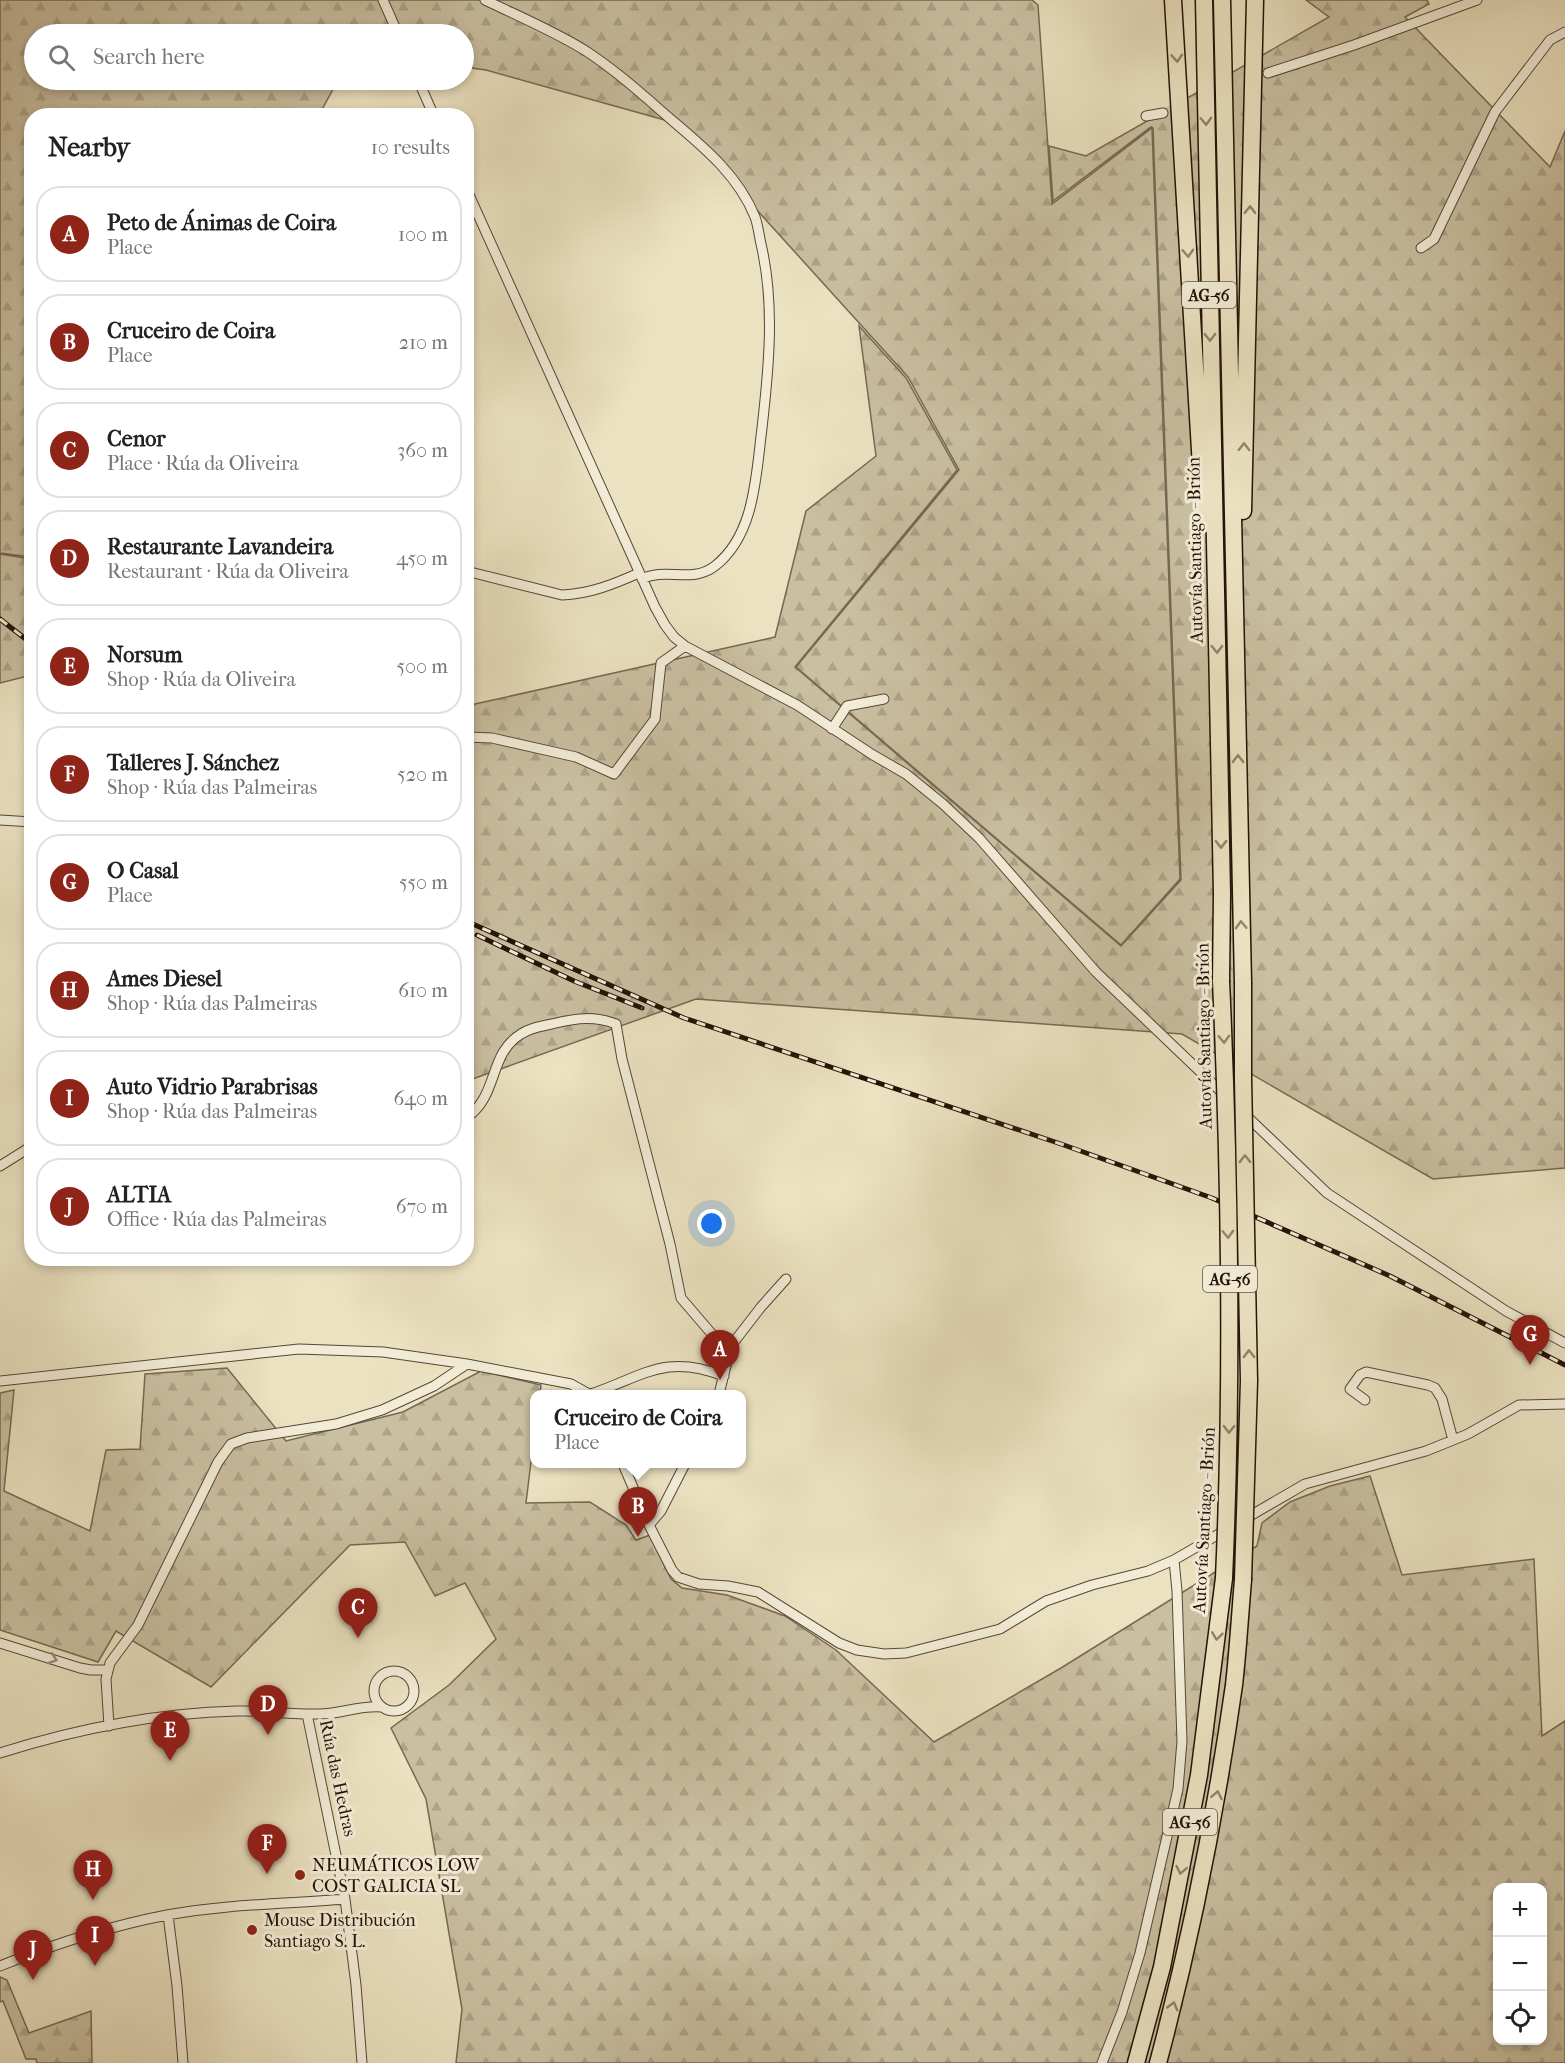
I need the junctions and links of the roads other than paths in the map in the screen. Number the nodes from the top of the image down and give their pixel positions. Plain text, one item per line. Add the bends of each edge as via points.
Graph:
1 (383, 0) edge
2 (485, 0) edge
3 (1173, 0) edge
4 (1204, 0) edge
5 (1222, 0) edge
6 (1255, 0) edge
7 (1477, 0) edge
8 (394, 24) edge
9 (1565, 32) edge
10 (1268, 73) tunnel mouth
11 (422, 90) edge
12 (430, 108) edge
13 (1163, 113) tunnel mouth
14 (1146, 116) dead end
15 (474, 206) edge
16 (1422, 248) dead end
17 (1234, 568) junction
18 (474, 573) edge
19 (641, 576) junction
20 (1216, 591) junction
21 (685, 646) junction
22 (884, 699) dead end
23 (832, 729) junction
24 (474, 737) edge
25 (0, 820) edge
26 (24, 822) edge
27 (474, 1111) edge
28 (24, 1151) edge
29 (0, 1166) edge
30 (786, 1279) dead end
31 (1565, 1343) edge
32 (728, 1351) junction
33 (467, 1364) junction
34 (724, 1376) junction
35 (0, 1381) edge
36 (581, 1390) edge
37 (602, 1390) edge
38 (720, 1390) edge
39 (1365, 1400) dead end
40 (1565, 1404) edge
41 (1453, 1440) junction
42 (625, 1468) edge
43 (683, 1468) edge
44 (649, 1525) junction
45 (1174, 1560) junction
46 (0, 1643) edge
47 (107, 1670) junction
48 (374, 1692) junction
49 (362, 1706) junction
50 (382, 1707) junction
51 (307, 1714) junction
52 (109, 1726) junction
53 (0, 1753) edge
54 (345, 1899) junction
55 (168, 1915) junction
56 (0, 1966) edge
57 (183, 2063) edge
58 (362, 2063) edge
59 (1101, 2063) edge
60 (1136, 2063) edge
61 (1158, 2063) edge

1 - 8 street
2 - 19 street via 585,50 624,78 710,152 741,187 756,219 765,262 770,325 758,459 742,534 731,552 699,575
3 -> 20 highway via 1207,565
4 -> 20 highway, Autovía Santiago - Brión / AG-56
5 - 17 highway, Autovía Santiago - Brión / AG-56
17 -> 6 highway via 1243,520
7 - 10 street
9 - 16 street via 1550,40 1495,112 1434,239
11 - 12 street
13 - 14 street
15 - 19 street
61 -> 17 highway, Autovía Santiago - Brión / AG-56, bridge via 1182,1970 1220,1778 1243,1580 1249,1380
18 - 19 street via 562,594 600,589
19 - 21 street via 665,625
20 -> 60 highway, Autovía Santiago - Brión / AG-56, bridge via 1230,1369 1224,1578 1199,1775 1162,1967
21 - 23 street via 797,705
21 - 24 street via 661,663 655,719 614,774 576,757
22 - 23 street via 847,706
23 - 31 street via 906,774 943,804 994,855 1096,972 1327,1193 1506,1311
25 - 26 street
27 - 32 street via 482,1104 503,1050 521,1034 532,1028 587,1018 616,1024 681,1298
28 - 29 street
30 - 32 street
32 - 34 street
33 - 35 street via 382,1352 299,1349
33 - 36 street via 571,1384
33 - 47 street via 434,1386 382,1410 336,1424 231,1444 218,1462 138,1625
34 - 37 street via 672,1366 647,1371
34 - 38 street
39 - 41 street via 1350,1389 1366,1372 1428,1385 1440,1394
40 - 41 street via 1519,1405
41 - 45 street via 1305,1484
42 - 44 street
43 - 44 street via 661,1511
44 - 45 street via 678,1577 758,1592 839,1643 884,1654 906,1653 1000,1629 1046,1601
45 - 59 street via 1182,1741 1178,1789 1140,1953
46 -> 47 street via 80,1668
47 - 52 street
48 - 49 street
48 - 50 street
48 - 50 street via 376,1680 387,1672 401,1672 411,1681 414,1694 407,1706 394,1711
49 - 50 street
49 - 51 street
51 - 52 street via 259,1710 205,1712
51 - 54 street, Rúa das Hedras
52 - 53 street
54 - 55 street via 252,1904
54 - 58 street, Rúa das Hedras
55 - 56 street via 79,1938
55 - 57 street

